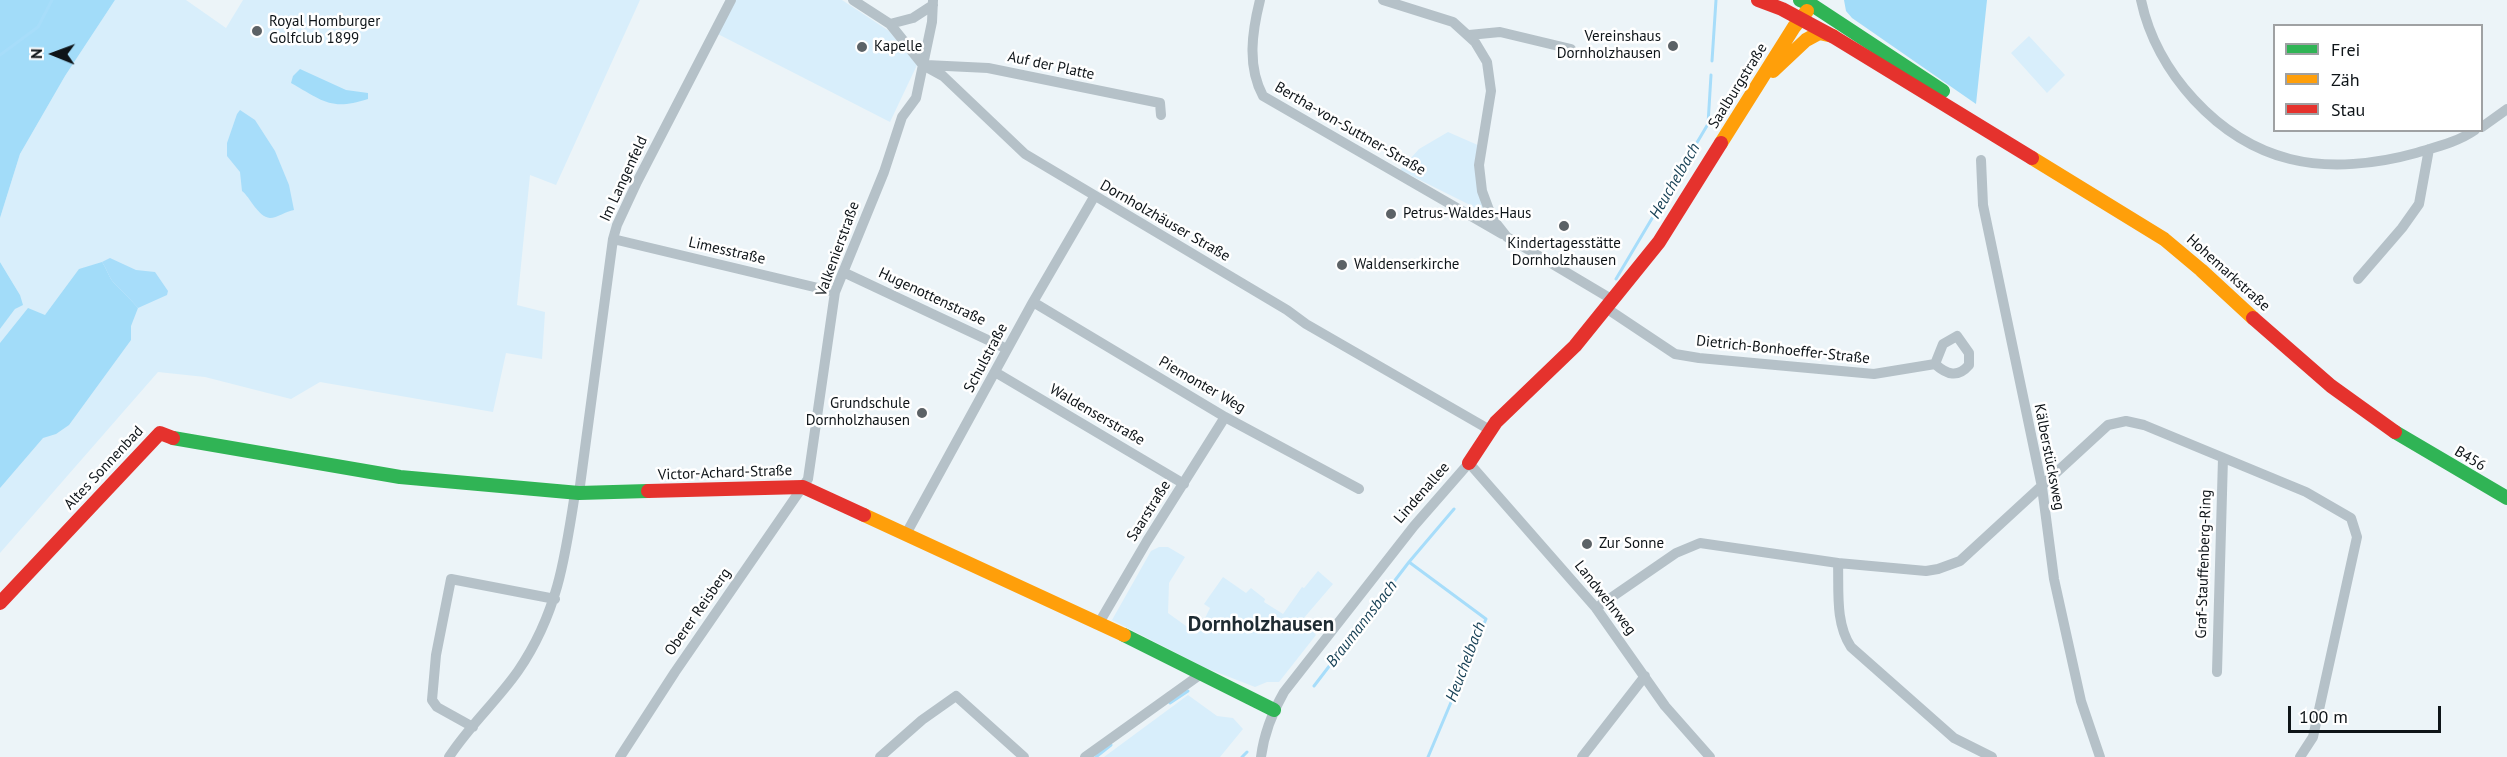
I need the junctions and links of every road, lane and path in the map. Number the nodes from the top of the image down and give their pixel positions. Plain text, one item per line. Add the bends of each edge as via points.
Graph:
1 (731, 0) edge
2 (853, 0) edge
3 (1260, 0) edge
4 (1383, 0) edge
5 (1758, 0) edge
6 (2141, 0) edge
7 (933, 2) edge
8 (1809, 2) edge
9 (1801, 18) junction
10 (890, 24) junction
11 (1469, 34) junction
12 (1834, 36) junction
13 (1571, 49) dead end
14 (923, 65) junction
15 (1761, 80) junction
16 (2507, 109) edge
17 (1161, 115) dead end
18 (1974, 121) junction
19 (2483, 126) edge
20 (2472, 132) edge
21 (2429, 149) junction
22 (1982, 160) dead end
23 (1094, 197) junction
24 (1507, 237) junction
25 (613, 239) junction
26 (843, 272) junction
27 (2358, 279) dead end
28 (835, 292) junction
29 (1033, 302) junction
30 (1609, 304) junction
31 (1007, 349) junction
32 (1935, 364) dead end
33 (995, 372) junction
34 (1225, 417) junction
35 (1490, 430) junction
36 (2418, 447) joint
37 (2223, 458) junction
38 (1469, 464) junction
39 (333, 467) joint
40 (1184, 484) junction
41 (803, 487) junction
42 (2042, 487) junction
43 (1359, 489) dead end
44 (577, 493) junction
45 (2507, 498) edge
46 (906, 534) junction
47 (1838, 563) junction
48 (555, 599) junction
49 (0, 603) edge
50 (1596, 608) junction
51 (1099, 623) junction
52 (2217, 672) dead end
53 (1201, 674) junction
54 (1645, 676) junction
55 (1274, 710) junction
56 (473, 727) junction
57 (449, 757) edge
58 (620, 757) edge
59 (880, 757) edge
60 (1024, 757) edge
61 (1085, 757) edge
62 (1261, 757) edge
63 (1582, 757) edge
64 (1710, 757) edge
65 (1992, 757) edge
66 (2100, 757) edge
67 (2300, 757) edge

1 - 25 street, Im Langenfeld via 637,182
2 - 10 street, Dornholzhäuser Straße
3 - 24 street, Bertha-von-Suttner-Straße via 1252,57 1263,96
4 - 11 street via 1453,22
5 - 9 street, Hohemarkstraße
6 - 21 street via 2160,51 2175,76 2224,126 2266,150 2289,159 2359,163
7 - 10 street via 913,18
7 - 14 street, Valkenierstraße
8 - 9 street, Saalburgstraße
8 - 18 street, Hohemarkstraße via 1953,98
9 - 12 street, Hohemarkstraße
9 - 15 street, Saalburgstraße
10 - 14 street, Dornholzhäuser Straße
11 - 13 street via 1500,32
11 - 24 street via 1487,62 1491,91 1479,165 1482,191 1492,218
12 - 15 street via 1819,33 1799,43 1782,64
12 - 18 street, Hohemarkstraße
14 - 17 street, Auf der Platte via 988,68 1160,102
14 - 23 street, Dornholzhäuser Straße via 943,76 1025,154
14 - 26 street, Valkenierstraße via 916,98 902,117
15 - 30 street, Saalburgstraße via 1659,242
16 - 19 street
18 - 36 street, Hohemarkstraße via 2164,239 2213,278 2309,367
20 - 21 street
21 - 27 street via 2420,204
22 - 42 street, Kälberstücksweg via 1983,205
23 - 29 street, Schulstraße
23 - 35 street, Dornholzhäuser Straße
24 - 30 street, Bertha-von-Suttner-Straße
25 - 28 street, Limesstraße
25 - 44 street, Im Langenfeld
26 - 28 street, Valkenierstraße
26 - 31 street, Hugenottenstraße
28 - 41 street, Valkenierstraße via 808,479
29 - 31 street, Schulstraße
29 - 34 street, Piemonter Weg
30 - 32 street, Dietrich-Bonhoeffer-Straße via 1675,354 1874,374
30 - 35 street, Lindenallee via 1575,346
31 - 33 street, Schulstraße
33 - 40 street, Waldenserstraße
33 - 46 street, Schulstraße
34 - 40 street, Saarstraße
34 - 43 street, Piemonter Weg
35 - 38 street, Lindenallee
36 - 45 street, B456
37 - 42 street via 2144,425 2126,422 2108,425
37 - 52 street, Graf-Stauffenberg-Ring
37 - 67 street via 2328,504 2351,518 2355,527 2355,549 2321,704 2313,737
38 - 50 street, Landwehrweg
38 - 55 street, Lindenallee via 1414,526
39 - 44 street, Victor-Achard-Straße
39 - 49 street, Altes Sonnenbad via 182,441 160,433
40 - 51 street, Saarstraße
41 - 44 street, Victor-Achard-Straße
41 - 46 street, Victor-Achard-Straße
41 - 58 street, Oberer Reisberg
42 - 47 street via 1978,546 1950,566 1926,571
42 - 66 street, Kälberstücksweg via 2057,590 2082,701
44 - 48 street, Im Langenfeld
46 - 51 street, Victor-Achard-Straße
47 - 50 street via 1700,543 1676,553
47 - 65 street via 1839,605 1844,636 1851,647 1954,738
48 - 56 street, Im Langenfeld via 519,669
48 - 56 street via 452,579 436,655 432,700
50 - 54 street, Landwehrweg
51 - 53 street, Victor-Achard-Straße
53 - 55 street, Victor-Achard-Straße
53 - 61 street
54 - 63 street
54 - 64 street, Landwehrweg via 1672,715
55 - 62 street, Lindenallee
56 - 57 street, Im Langenfeld
59 - 60 street via 956,696

